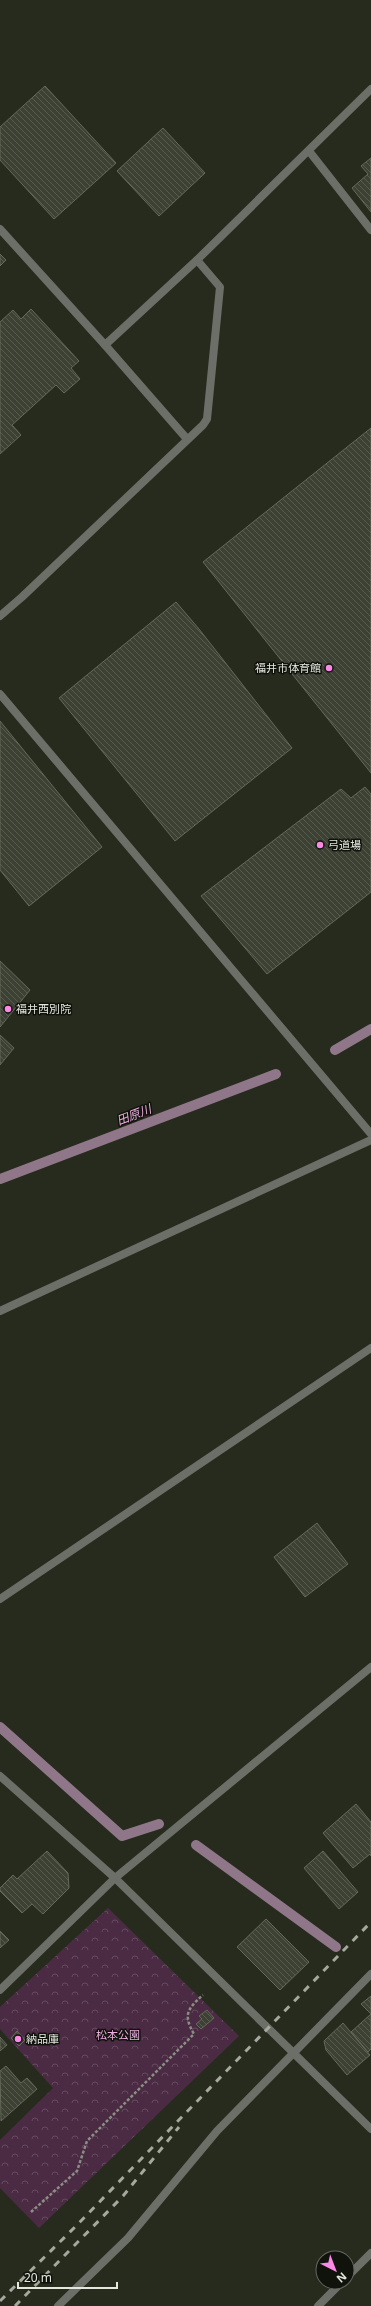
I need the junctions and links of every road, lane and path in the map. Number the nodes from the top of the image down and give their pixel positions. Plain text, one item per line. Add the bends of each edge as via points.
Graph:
1 (371, 89) edge
2 (309, 151) junction
3 (0, 229) edge
4 (371, 230) edge
5 (197, 260) junction
6 (105, 345) junction
7 (187, 439) junction
8 (0, 616) edge
9 (0, 694) edge
10 (371, 1134) edge
11 (371, 1140) edge
12 (0, 1311) edge
13 (371, 1348) edge
14 (0, 1599) edge
15 (371, 1667) edge
16 (0, 1776) edge
17 (116, 1878) junction
18 (371, 1974) edge
19 (0, 1990) edge
20 (205, 1994) dead end
21 (293, 2053) junction
22 (371, 2129) edge
23 (31, 2212) dead end
24 (371, 2253) edge
25 (355, 2269) edge
26 (334, 2290) edge
27 (58, 2306) edge
28 (318, 2306) edge

1 - 2 street
2 - 4 street
2 - 5 street
3 - 6 street
5 - 6 street
5 - 7 street via 220,287 206,419
6 - 7 street
7 - 8 street
9 - 10 street
11 - 12 street
13 - 14 street
15 - 17 street
16 - 17 street
17 - 19 street
17 - 21 street
18 - 21 street
20 - 23 path via 190,2006 187,2016 194,2034 87,2141 77,2171
21 - 22 street
21 - 27 street via 217,2131 128,2238
24 - 25 street
26 - 28 street

